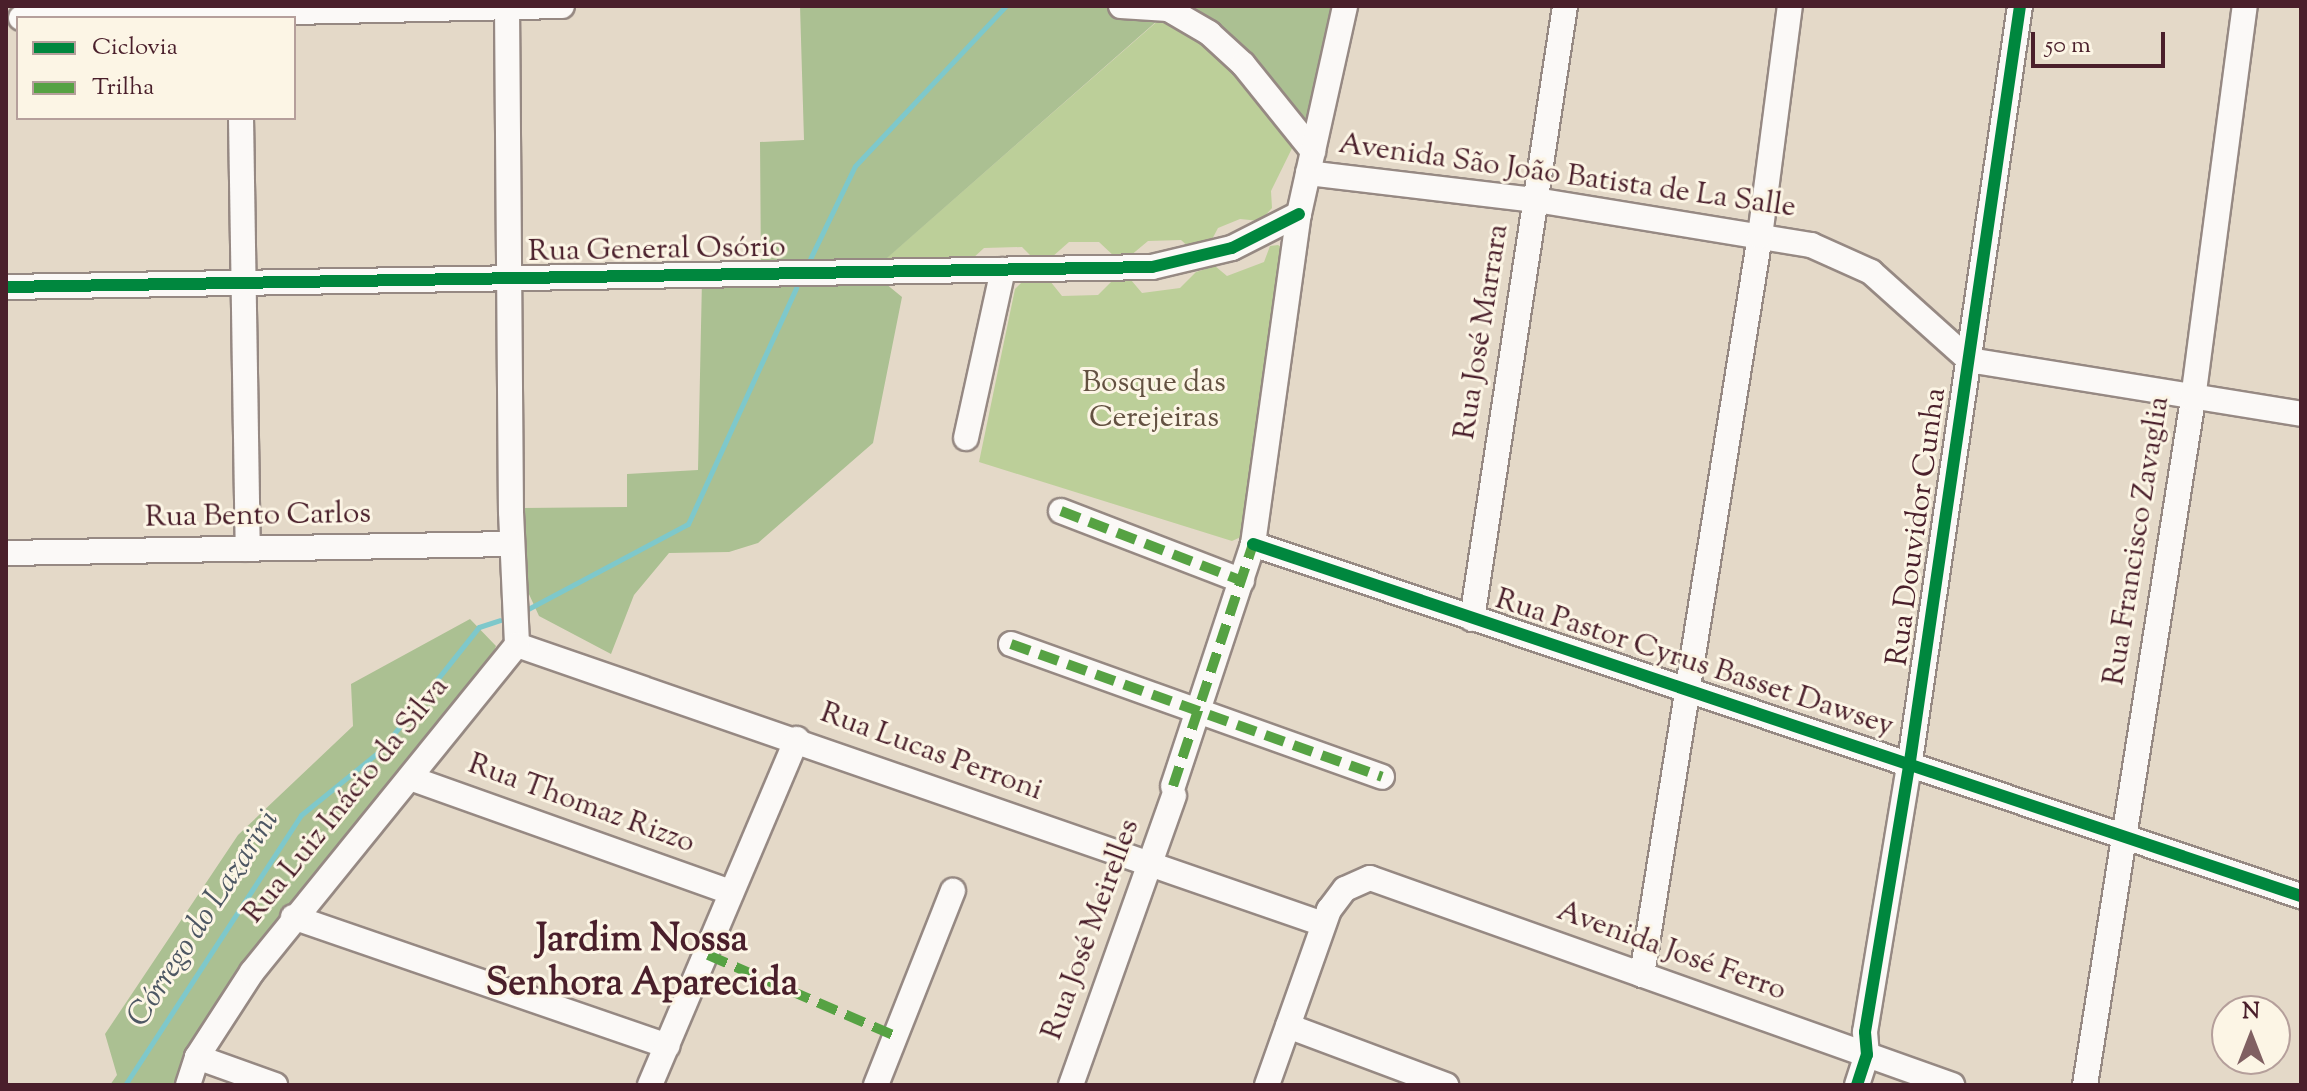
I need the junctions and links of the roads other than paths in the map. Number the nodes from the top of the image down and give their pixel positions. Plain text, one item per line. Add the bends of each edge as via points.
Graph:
1 (562, 6) edge
2 (1121, 6) edge
3 (1345, 6) edge
4 (1565, 6) edge
5 (1790, 6) edge
6 (2020, 6) edge
7 (2245, 6) edge
8 (507, 7) edge
9 (240, 13) edge
10 (107, 16) edge
11 (241, 120) edge
12 (1310, 162) junction
13 (1536, 200) junction
14 (1299, 214) junction
15 (1760, 236) junction
16 (1003, 270) junction
17 (512, 280) junction
18 (242, 283) junction
19 (6, 287) edge
20 (1969, 360) junction
21 (2193, 399) junction
22 (2301, 414) edge
23 (966, 438) dead end
24 (1061, 511) dead end
25 (512, 544) junction
26 (1253, 544) junction
27 (248, 549) junction
28 (6, 553) edge
29 (1242, 581) junction
30 (1472, 619) junction
31 (1011, 644) dead end
32 (517, 645) junction
33 (1686, 692) junction
34 (1197, 710) junction
35 (797, 739) junction
36 (1910, 761) junction
37 (1382, 777) dead end
38 (410, 778) junction
39 (2125, 837) junction
40 (1148, 864) junction
41 (953, 891) dead end
42 (731, 892) junction
43 (2301, 896) edge
44 (293, 917) junction
45 (1323, 924) junction
46 (1642, 975) junction
47 (1288, 1026) junction
48 (667, 1046) junction
49 (1867, 1055) junction
50 (197, 1057) junction
51 (188, 1085) edge
52 (275, 1085) edge
53 (650, 1085) edge
54 (876, 1085) edge
55 (1071, 1085) edge
56 (1267, 1085) edge
57 (1446, 1085) edge
58 (1857, 1085) edge
59 (1952, 1085) edge
60 (2085, 1085) edge

1 - 8 street
2 - 12 street via 1168,9 1209,33 1243,64
3 - 12 street, Rua José Meirelles
4 - 13 street, Rua José Marrara
5 - 15 street
6 - 20 street, Rua Douvidor Cunha
7 - 21 street, Rua Francisco Zavaglia
8 - 9 street
8 - 17 street
9 - 10 street
11 - 18 street
12 - 13 street, Avenida São João Batista de La Salle
12 - 14 street, Rua José Meirelles
13 - 15 street, Avenida São João Batista de La Salle
13 - 30 street, Rua José Marrara
14 - 16 street, Rua General Osório via 1232,248 1152,267
14 - 26 street, Rua José Meirelles
15 - 20 street, Avenida São João Batista de La Salle via 1811,245 1871,272
15 - 33 street
16 - 17 street, Rua General Osório
16 - 23 street
17 - 18 street, Rua General Osório
17 - 25 street
18 - 19 street, Rua General Osório
18 - 27 street
20 - 21 street
20 - 36 street, Rua Douvidor Cunha
21 - 22 street
21 - 39 street, Rua Francisco Zavaglia
24 - 29 street
25 - 27 street, Rua Bento Carlos
25 - 32 street
26 - 29 street, Rua José Meirelles
26 - 30 street, Rua Pastor Cyrus Basset Dawsey
27 - 28 street, Rua Bento Carlos
29 - 34 street, Rua José Meirelles
30 - 33 street, Rua Pastor Cyrus Basset Dawsey
31 - 34 street
32 - 35 street, Rua Lucas Perroni
32 - 38 street, Rua Luiz Inácio da Silva
33 - 36 street, Rua Pastor Cyrus Basset Dawsey
33 - 46 street
34 - 37 street
34 - 40 street, Rua José Meirelles
35 - 40 street, Rua Lucas Perroni
35 - 42 street
36 - 39 street, Rua Pastor Cyrus Basset Dawsey
36 - 49 street, Rua Douvidor Cunha via 1865,1032
38 - 42 street, Rua Thomaz Rizzo
38 - 44 street, Rua Luiz Inácio da Silva
39 - 43 street, Rua Pastor Cyrus Basset Dawsey
39 - 60 street, Rua Francisco Zavaglia
40 - 45 street, Rua Lucas Perroni
40 - 55 street, Rua José Meirelles
41 - 54 street
42 - 48 street
44 - 48 street
44 - 50 street, Rua Luiz Inácio da Silva
45 - 46 street, Avenida José Ferro via 1336,897 1355,881 1370,878
45 - 47 street
46 - 49 street, Avenida José Ferro
47 - 56 street
47 - 57 street
48 - 53 street
49 - 58 street, Rua Douvidor Cunha
49 - 59 street, Avenida José Ferro
50 - 51 street, Rua Luiz Inácio da Silva
50 - 52 street

